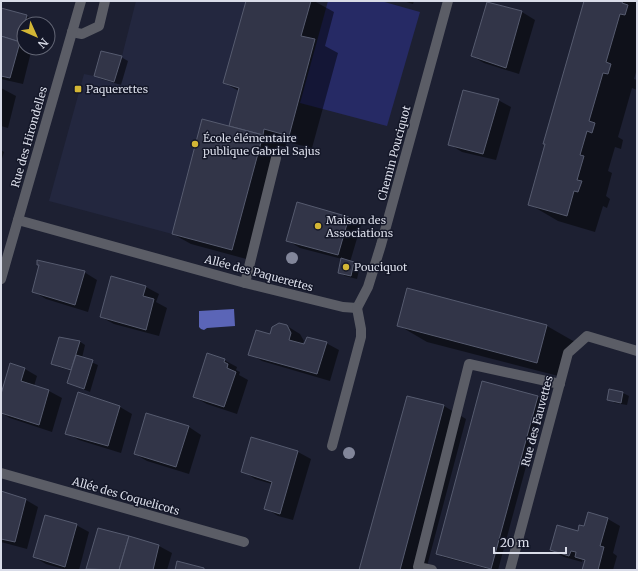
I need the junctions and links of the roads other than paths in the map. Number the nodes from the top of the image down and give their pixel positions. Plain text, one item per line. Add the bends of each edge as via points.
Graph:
1 (80, 1) edge
2 (105, 1) edge
3 (448, 1) edge
4 (72, 32) junction
5 (276, 158) dead end
6 (18, 220) junction
7 (1, 279) edge
8 (245, 283) junction
9 (357, 308) junction
10 (637, 351) edge
11 (560, 384) junction
12 (332, 446) dead end
13 (1, 473) edge
14 (244, 542) dead end
15 (432, 570) edge
16 (510, 570) edge

1 - 4 street, Rue des Hirondelles
2 - 4 street via 99,26 82,34
3 - 9 street, Chemin Pouciquot via 381,245 368,287
4 - 6 street, Rue des Hirondelles
5 - 8 street
6 - 7 street, Rue des Hirondelles
6 - 8 street, Allée des Paquerettes
8 - 9 street, Allée des Paquerettes via 342,307
9 - 12 street via 361,337
10 - 11 street, Rue des Fauvettes via 587,336 568,353
11 - 15 street via 469,364 418,567
11 - 16 street, Rue des Fauvettes
13 - 14 street, Allée des Coquelicots

